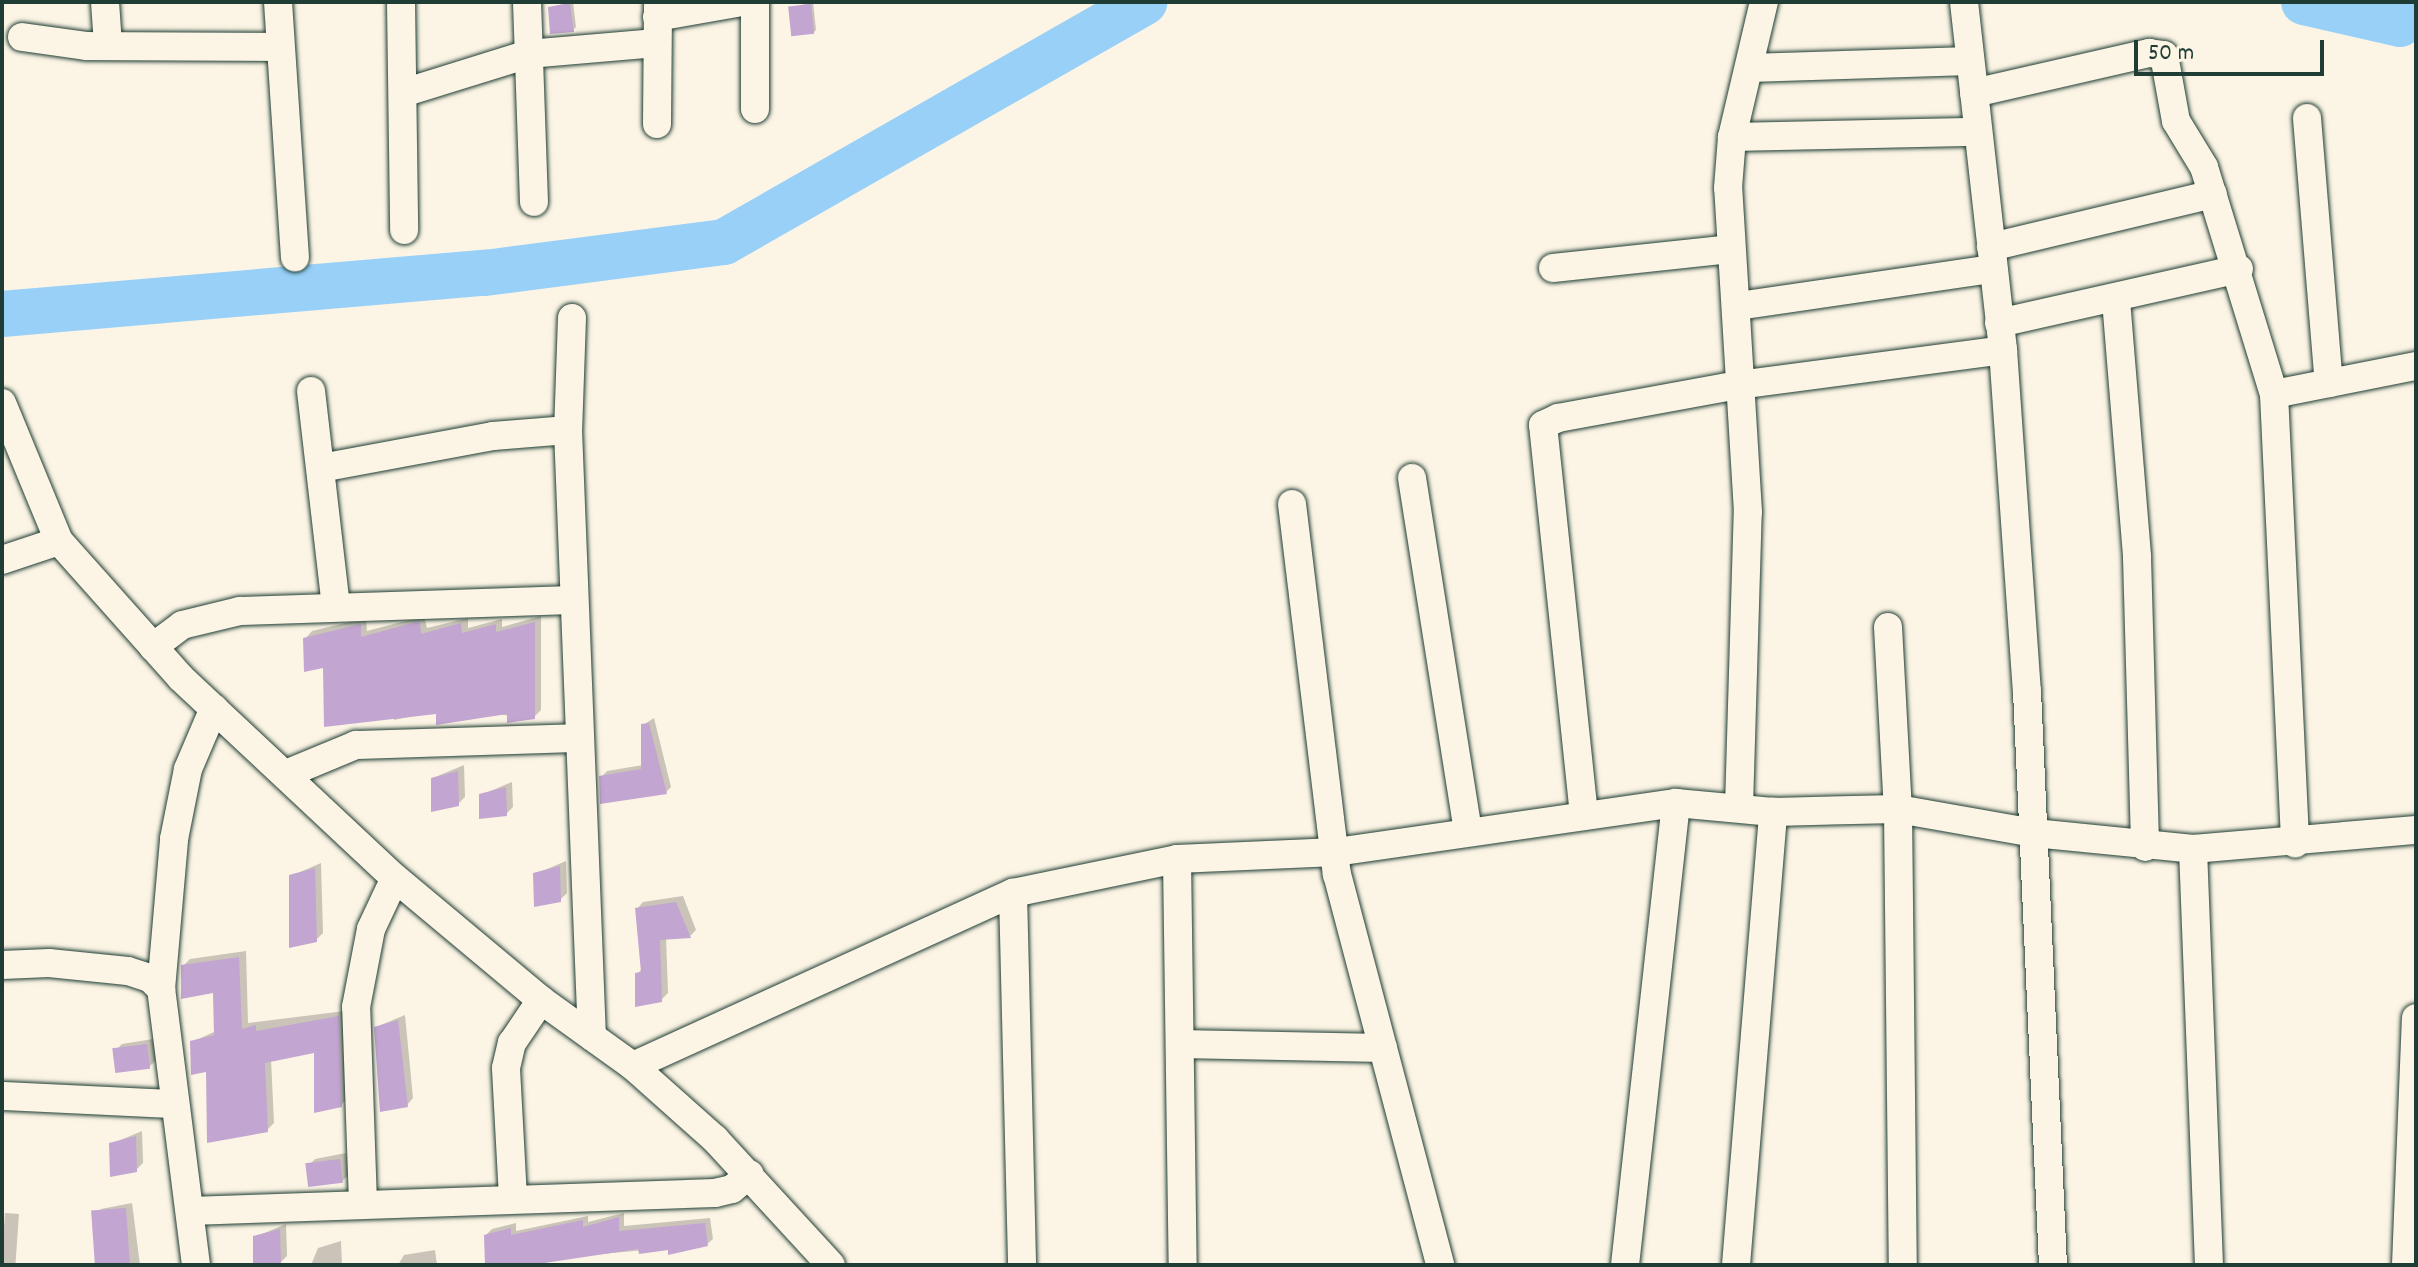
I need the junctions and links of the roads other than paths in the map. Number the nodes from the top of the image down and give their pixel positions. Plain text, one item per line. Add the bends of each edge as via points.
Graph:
1 (105, 2) edge
2 (278, 2) edge
3 (401, 2) edge
4 (527, 2) edge
5 (741, 2) edge
6 (755, 2) edge
7 (1764, 2) edge
8 (1964, 2) edge
9 (658, 21) edge
10 (22, 37) dead end
11 (108, 45) junction
12 (280, 47) junction
13 (528, 54) junction
14 (1970, 61) junction
15 (1749, 68) junction
16 (403, 93) junction
17 (1974, 93) junction
18 (755, 109) dead end
19 (2307, 118) dead end
20 (657, 124) dead end
21 (1978, 132) junction
22 (1732, 137) junction
23 (2213, 194) junction
24 (534, 202) dead end
25 (404, 230) dead end
26 (1730, 249) junction
27 (295, 257) dead end
28 (1992, 258) junction
29 (1553, 268) dead end
30 (2239, 269) junction
31 (2116, 300) junction
32 (1738, 306) junction
33 (572, 318) dead end
34 (2001, 336) junction
35 (2416, 366) edge
36 (2329, 383) junction
37 (1738, 385) junction
38 (311, 391) dead end
39 (2274, 394) junction
40 (3, 408) edge
41 (568, 430) junction
42 (321, 468) junction
43 (1412, 478) dead end
44 (1292, 504) dead end
45 (59, 541) junction
46 (2, 560) edge
47 (573, 600) junction
48 (336, 607) junction
49 (1888, 627) dead end
50 (153, 647) junction
51 (214, 708) junction
52 (577, 738) junction
53 (286, 774) junction
54 (1676, 803) junction
55 (1739, 807) junction
56 (1898, 809) junction
57 (1773, 812) junction
58 (1584, 815) junction
59 (2416, 830) edge
60 (1468, 831) junction
61 (2034, 833) junction
62 (2295, 844) junction
63 (2145, 847) junction
64 (2193, 849) junction
65 (1336, 852) junction
66 (1177, 859) junction
67 (395, 878) junction
68 (1013, 893) junction
69 (2, 965) edge
70 (161, 989) junction
71 (541, 1000) junction
72 (2416, 1018) edge
73 (592, 1037) junction
74 (1180, 1044) junction
75 (1383, 1048) junction
76 (633, 1066) junction
77 (2, 1096) edge
78 (173, 1104) junction
79 (750, 1174) junction
80 (513, 1198) junction
81 (363, 1203) junction
82 (190, 1211) junction
83 (196, 1265) edge
84 (831, 1265) edge
85 (1022, 1265) edge
86 (1183, 1265) edge
87 (1440, 1265) edge
88 (1625, 1265) edge
89 (1736, 1265) edge
90 (1903, 1265) edge
91 (2053, 1265) edge
92 (2209, 1265) edge
93 (2406, 1265) edge

1 - 11 street
2 - 12 street
3 - 16 street
4 - 13 street
5 - 9 street
6 - 18 street
7 - 15 street
8 - 14 street
9 - 13 street
9 - 20 street
10 - 11 street
11 - 12 street
12 - 27 street
13 - 16 street
13 - 24 street
14 - 15 street
14 - 17 street
15 - 22 street
16 - 25 street
17 - 21 street
17 - 23 street via 2157,51 2164,55 2176,121 2204,167
19 - 36 street
21 - 22 street
21 - 28 street
22 - 26 street
23 - 28 street
23 - 30 street
26 - 29 street
26 - 32 street
28 - 32 street
28 - 34 street
30 - 31 street
30 - 39 street via 2263,370
31 - 34 street
31 - 63 street via 2137,557
32 - 37 street
33 - 41 street
34 - 37 street
34 - 61 street
35 - 36 street
36 - 39 street
37 - 55 street via 1748,512
37 - 58 street via 1543,425
38 - 42 street
39 - 62 street
40 - 45 street
41 - 42 street via 493,436
41 - 47 street
42 - 48 street
43 - 60 street
44 - 65 street
45 - 46 street
45 - 50 street
47 - 48 street
47 - 52 street
48 - 50 street via 240,611 182,625
49 - 56 street
50 - 51 street
51 - 53 street
51 - 70 street via 188,769 174,839
52 - 53 street via 356,745
52 - 73 street
53 - 67 street
54 - 55 street
54 - 58 street
54 - 88 street
55 - 57 street
56 - 57 street
56 - 61 street
56 - 90 street
57 - 89 street
58 - 60 street
59 - 62 street
60 - 65 street
61 - 63 street
61 - 91 street
62 - 64 street
63 - 64 street
64 - 92 street
65 - 66 street
65 - 75 street
66 - 68 street
66 - 74 street
67 - 71 street
67 - 81 street via 371,929 356,1007
68 - 76 street
68 - 85 street
69 - 70 street via 49,963 128,971 150,978
70 - 78 street
71 - 73 street
71 - 80 street via 512,1043 506,1068
72 - 93 street
73 - 76 street
74 - 75 street
74 - 86 street
75 - 87 street
76 - 79 street
77 - 78 street
78 - 82 street
79 - 80 street via 732,1189 715,1193
79 - 84 street
80 - 81 street
81 - 82 street
82 - 83 street

